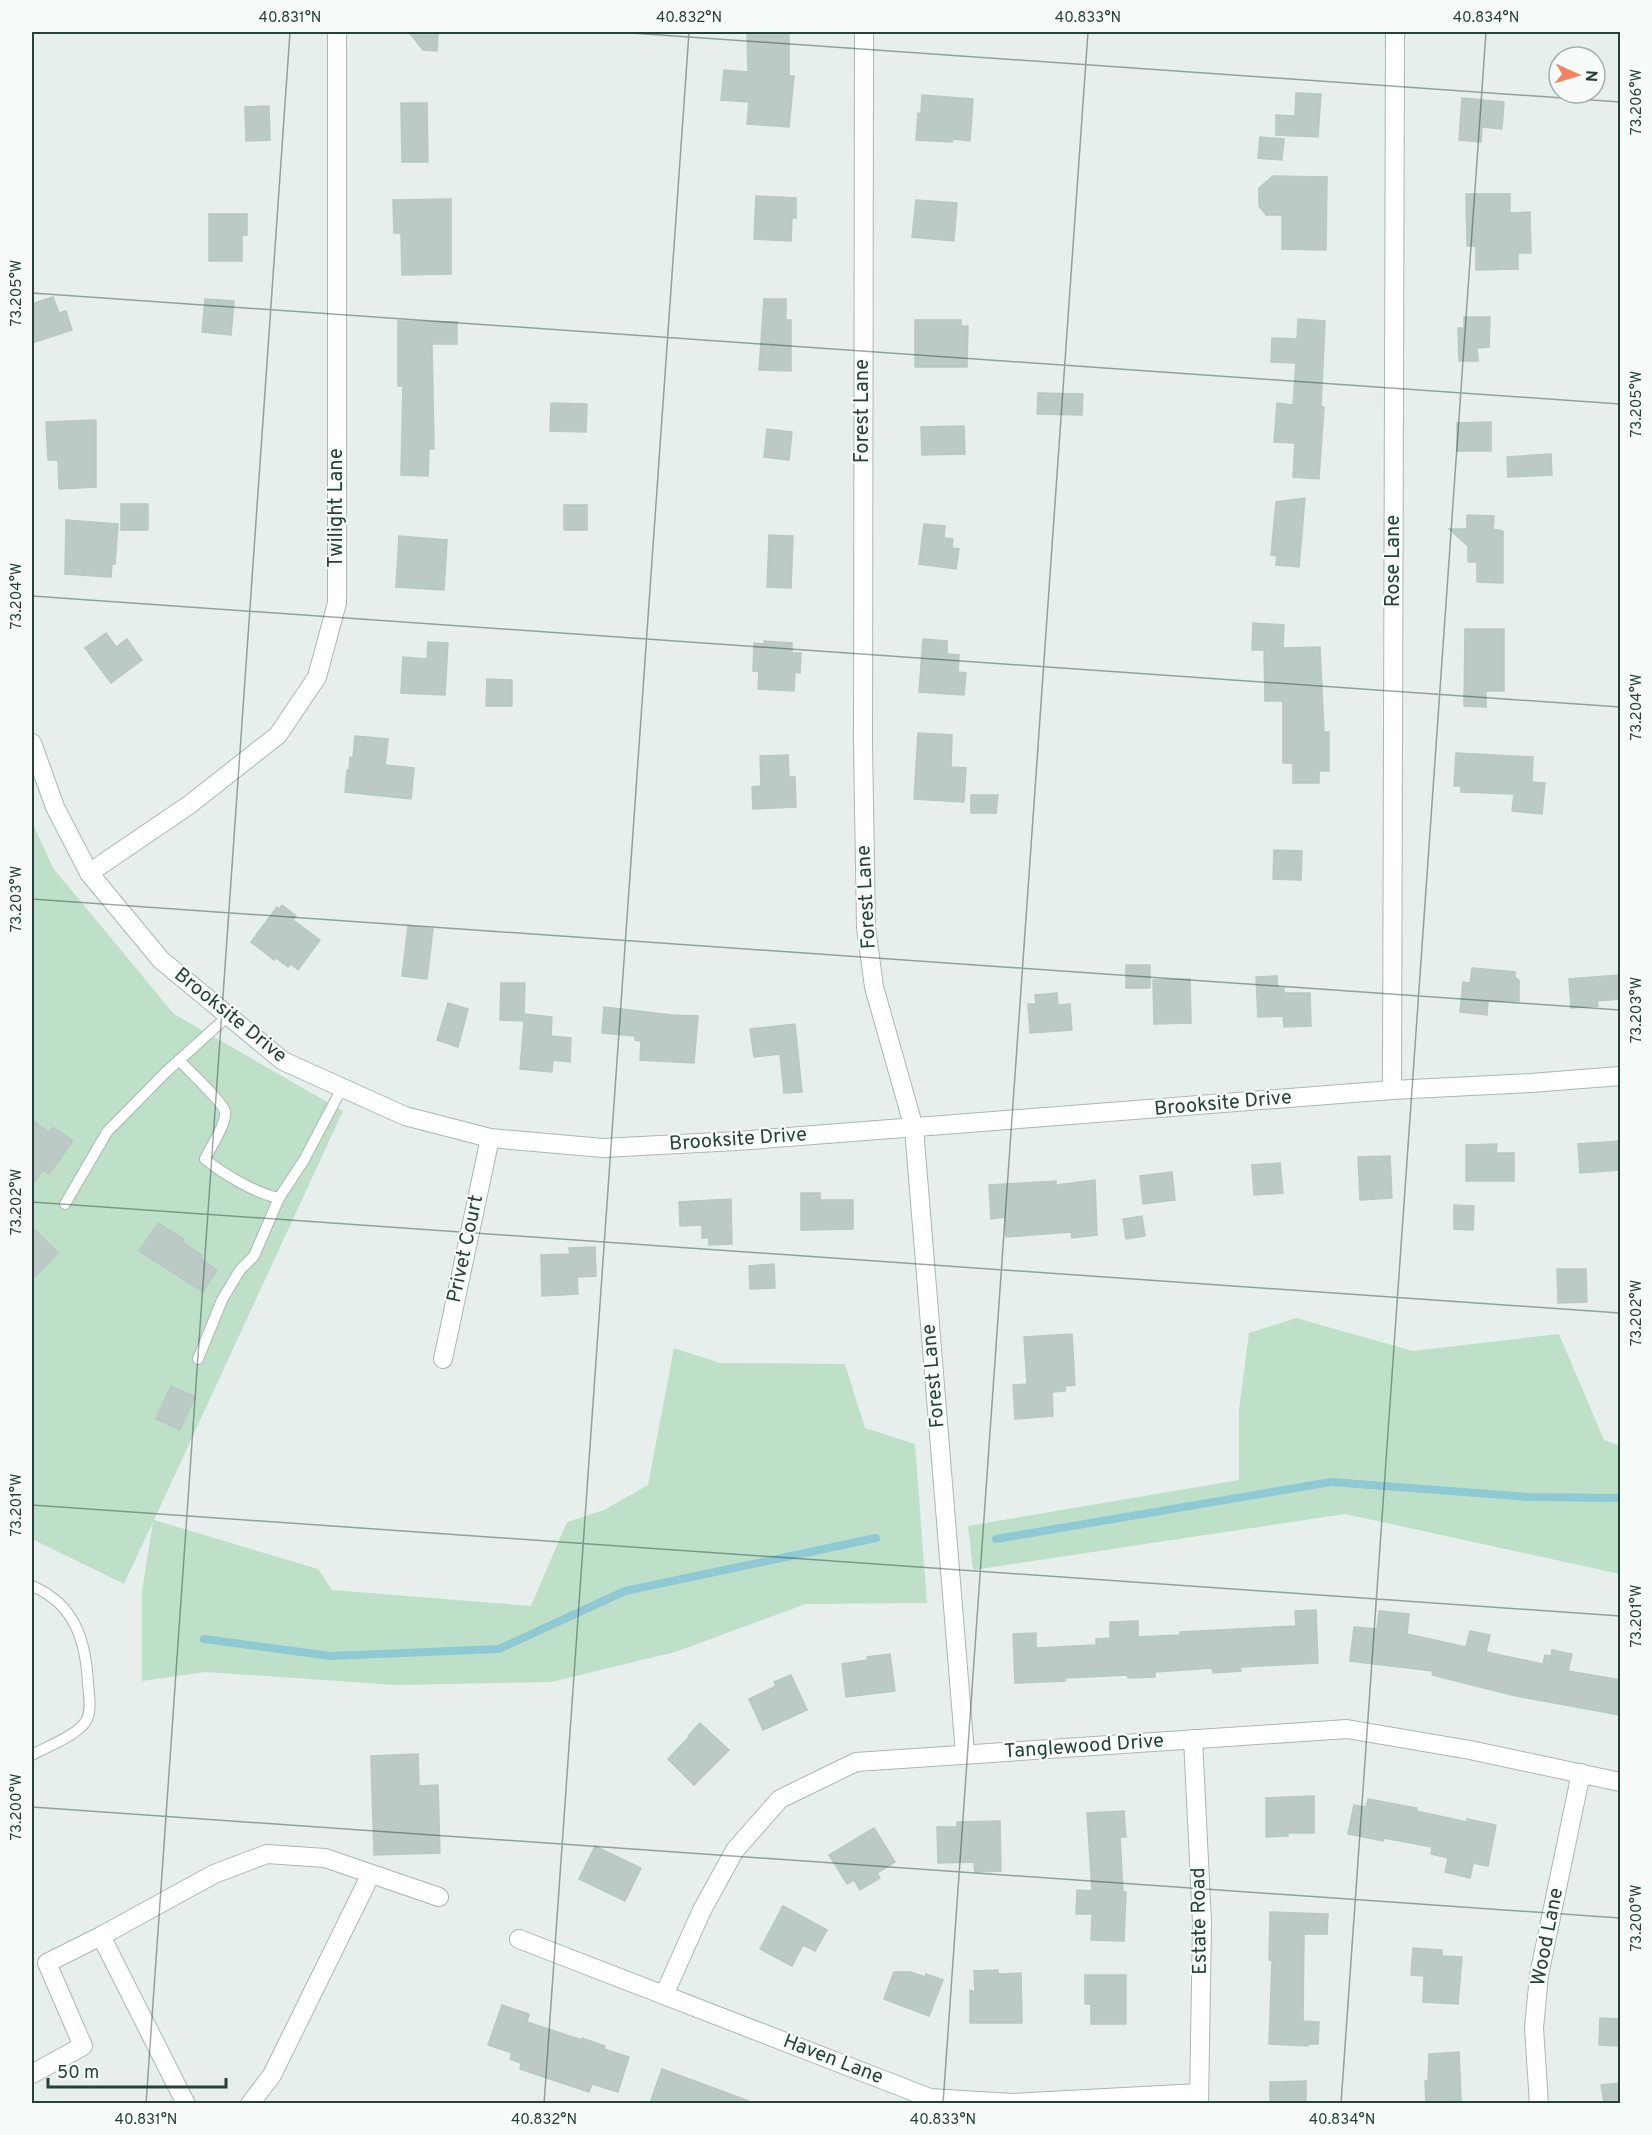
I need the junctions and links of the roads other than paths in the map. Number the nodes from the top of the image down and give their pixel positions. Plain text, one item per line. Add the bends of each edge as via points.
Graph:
1 (337, 32) edge
2 (864, 32) edge
3 (1395, 32) edge
4 (32, 743) edge
5 (89, 873) junction
6 (228, 1016) junction
7 (179, 1060) junction
8 (1620, 1076) edge
9 (342, 1088) junction
10 (1392, 1090) junction
11 (914, 1128) junction
12 (490, 1138) junction
13 (279, 1198) junction
14 (65, 1204) dead end
15 (198, 1359) dead end
16 (443, 1359) dead end
17 (32, 1586) edge
18 (1193, 1739) junction
19 (32, 1755) edge
20 (965, 1755) junction
21 (1581, 1773) junction
22 (1620, 1782) edge
23 (371, 1874) junction
24 (439, 1897) dead end
25 (101, 1936) junction
26 (519, 1939) dead end
27 (664, 1995) junction
28 (32, 2074) edge
29 (1199, 2098) edge
30 (186, 2103) edge
31 (250, 2103) edge
32 (1539, 2103) edge

1 - 5 street, Twilight Lane via 337,603 317,677 278,735 189,805
2 - 11 street, Forest Lane via 866,927 874,987
3 - 10 street, Rose Lane
4 - 5 street, Brooksite Drive via 55,807
5 - 6 street, Brooksite Drive via 161,960
6 - 7 lane
6 - 9 street, Brooksite Drive via 283,1061
7 - 13 lane via 221,1102 226,1113 205,1159 270,1197
7 - 14 lane via 107,1132
8 - 10 street, Brooksite Drive
9 - 12 street, Brooksite Drive via 405,1116
9 - 13 lane
10 - 11 street, Brooksite Drive
11 - 12 street, Brooksite Drive via 603,1148
11 - 20 street, Forest Lane
12 - 16 street, Privet Court
13 - 15 lane via 254,1256 240,1270 222,1300
17 - 19 lane via 63,1605 78,1629 87,1657 89,1692 85,1722
18 - 20 street, Tanglewood Drive
18 - 21 street, Tanglewood Drive via 1347,1729
18 - 29 street, Estate Road via 1202,1922
20 - 27 street, Tanglewood Drive via 856,1762 780,1799 735,1850 702,1910
21 - 22 street, Tanglewood Drive
21 - 32 street, Wood Lane via 1539,1975 1534,2028
23 - 24 street
23 - 25 street via 325,1858 267,1854 214,1874
23 - 31 street via 272,2075
25 - 28 street via 47,1962 83,2046
25 - 30 street
26 - 27 street, Haven Lane
27 - 29 street, Haven Lane via 930,2098 1012,2103

